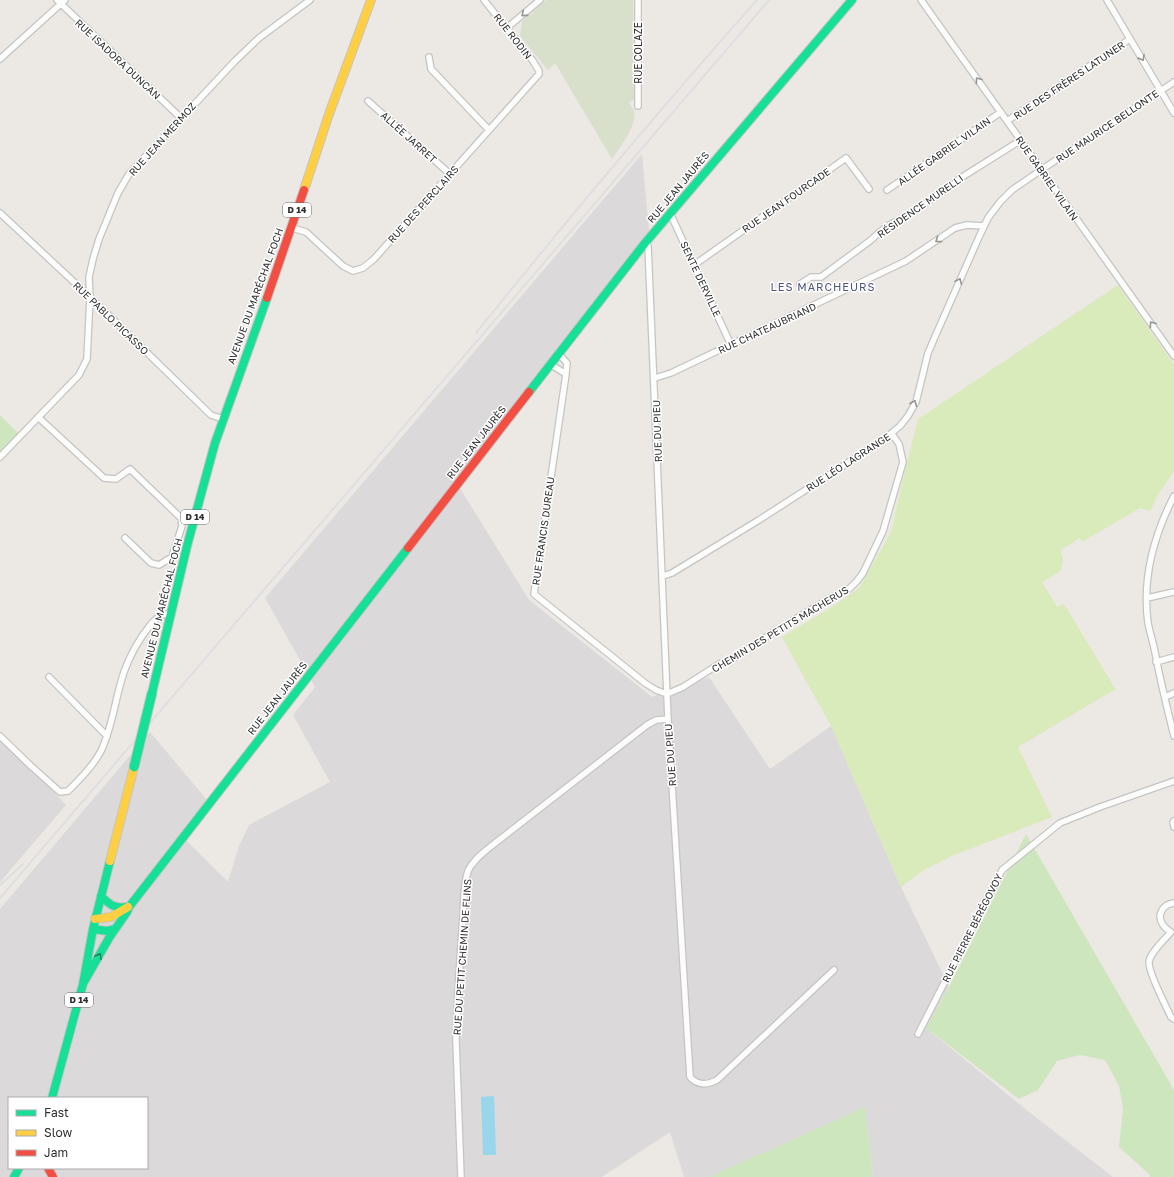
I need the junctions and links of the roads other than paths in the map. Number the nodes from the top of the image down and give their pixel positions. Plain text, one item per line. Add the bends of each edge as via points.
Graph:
1 (65, 0) edge
2 (310, 0) edge
3 (370, 0) edge
4 (484, 0) edge
5 (540, 0) edge
6 (638, 0) edge
7 (852, 0) edge
8 (921, 0) edge
9 (1107, 0) edge
10 (59, 2) edge
11 (508, 27) junction
12 (1130, 39) junction
13 (430, 58) dead end
14 (0, 59) edge
15 (539, 74) joint
16 (1174, 82) edge
17 (1161, 90) junction
18 (368, 100) dead end
19 (638, 106) dead end
20 (1001, 112) junction
21 (1174, 113) edge
22 (181, 118) junction
23 (1008, 121) junction
24 (489, 130) junction
25 (1021, 140) junction
26 (1041, 170) junction
27 (450, 174) junction
28 (869, 188) dead end
29 (888, 190) dead end
30 (0, 213) edge
31 (670, 213) junction
32 (984, 226) junction
33 (292, 228) junction
34 (645, 243) junction
35 (694, 265) junction
36 (800, 284) dead end
37 (90, 297) junction
38 (731, 345) junction
39 (558, 353) junction
40 (1174, 356) edge
41 (550, 364) junction
42 (566, 374) junction
43 (655, 378) junction
44 (38, 417) junction
45 (223, 420) junction
46 (892, 434) junction
47 (0, 457) edge
48 (1174, 496) edge
49 (125, 538) dead end
50 (663, 576) junction
51 (1174, 592) edge
52 (1147, 598) junction
53 (171, 615) junction
54 (1174, 657) edge
55 (1156, 662) junction
56 (49, 677) dead end
57 (667, 694) junction
58 (1174, 694) edge
59 (1165, 697) junction
60 (668, 719) junction
61 (0, 736) edge
62 (107, 736) junction
63 (1174, 736) edge
64 (1174, 781) edge
65 (1174, 822) edge
66 (1174, 827) edge
67 (101, 896) junction
68 (1174, 902) edge
69 (129, 907) junction
70 (95, 919) junction
71 (93, 929) junction
72 (115, 930) junction
73 (834, 970) dead end
74 (83, 984) junction
75 (1174, 1019) edge
76 (918, 1034) dead end
77 (54, 1097) edge
78 (461, 1177) edge

1 - 10 street
2 - 22 street, RUE JEAN MERMOZ via 259,38
3 - 33 main road, AVENUE DU MARÉCHAL FOCH / D 14
4 - 11 street, RUE RODIN
5 -> 11 street
6 - 19 street, RUE COLAZE
7 - 31 main road, RUE JEAN JAURÈS
20 -> 8 street, RUE GABRIEL VILAIN
9 - 12 street
10 - 14 street
10 - 22 street, RUE ISADORA DUNCAN
11 - 15 street, RUE RODIN via 534,61
12 -> 17 street
12 - 23 street, RUE DES FRÈRES LATUNER
13 - 24 street via 431,68
15 - 24 street, RUE DES PERCLAIRS
16 - 17 street, RUE MAURICE BELLONTE
17 - 21 street
17 - 26 street, RUE MAURICE BELLONTE
18 - 27 street, ALLÉE JARRET
20 - 23 street, RUE GABRIEL VILAIN
20 - 29 street, ALLÉE GABRIEL VILAIN
22 - 37 street, RUE JEAN MERMOZ via 132,170 121,188 93,259 89,277
23 - 25 street, RUE GABRIEL VILAIN
24 - 27 street, RUE DES PERCLAIRS
25 - 26 street, RUE GABRIEL VILAIN
25 - 36 street, RÉSIDENCE MURELLI via 902,219 895,221 821,277 811,277
26 - 32 street, RUE LÉO LAGRANGE via 1012,190 1000,202
40 -> 26 street, RUE GABRIEL VILAIN
27 - 33 street, RUE DES PERCLAIRS via 363,268 353,271 343,266 306,232
28 - 35 street, RUE JEAN FOURCADE via 846,158
30 - 37 street, RUE PABLO PICASSO
31 - 34 main road, RUE JEAN JAURÈS
31 - 35 street, SENTE DERVILLE
32 -> 38 street, RUE CHATEAUBRIAND via 967,225 955,228 906,261
46 -> 32 street, RUE LÉO LAGRANGE via 916,402 928,353
33 - 45 main road, AVENUE DU MARÉCHAL FOCH / D 14
34 - 39 main road, RUE JEAN JAURÈS
34 - 43 street, RUE DU PIEU via 648,246
35 - 38 street, SENTE DERVILLE
37 - 44 street, RUE JEAN MERMOZ via 87,359 79,375
37 - 45 street, RUE PABLO PICASSO via 211,415
38 - 43 street, RUE CHATEAUBRIAND
39 - 41 main road, RUE JEAN JAURÈS
39 - 42 street, RUE FRANCIS DUREAU via 567,363
41 - 42 street
41 - 69 main road, RUE JEAN JAURÈS
42 - 57 street, RUE FRANCIS DUREAU via 534,594 645,683
43 - 50 street, RUE DU PIEU
44 - 47 street, RUE JEAN MERMOZ
44 - 49 street via 104,478 116,479 130,469 181,518 182,526 172,557 159,565 151,563
45 - 53 main road, AVENUE DU MARÉCHAL FOCH / D 14 via 189,539
46 - 50 street, RUE LÉO LAGRANGE via 759,520
46 - 57 street, CHEMIN DES PETITS MACHERUS via 899,444 903,462 883,531 873,555 857,581 849,589 731,660 719,664
48 - 52 street via 1152,553
50 - 57 street, RUE DU PIEU
51 - 52 street
52 - 55 street via 1148,622
53 - 62 street via 162,614 156,618 137,644 124,671
53 - 67 main road, AVENUE DU MARÉCHAL FOCH / D 14, bridge
54 - 55 street
55 - 59 street
56 - 62 street
57 - 60 street, RUE DU PIEU
58 - 59 street
59 - 63 street
60 - 73 street, RUE DU PIEU via 690,1076 694,1082 710,1084 718,1080
60 - 78 street, RUE DU PETIT CHEMIN DE FLINS via 656,720 647,725 490,846 470,867 466,880 457,1025
61 - 62 street via 60,792 68,791 87,771
64 - 76 street, RUE PIERRE BÉRÉGOVOY via 1060,823 1002,870
65 - 66 street
67 - 69 main road via 116,908
67 - 70 main road, AVENUE DU MARÉCHAL FOCH / D 14
68 - 75 street via 1161,910 1160,918 1171,932 1149,961 1150,970
69 - 70 main road via 112,917
69 - 72 main road, RUE JEAN JAURÈS
70 - 71 main road, AVENUE DU MARÉCHAL FOCH / D 14
71 - 72 main road
71 - 74 main road, AVENUE DU MARÉCHAL FOCH / D 14
74 -> 72 main road, RUE JEAN JAURÈS
74 - 77 main road, AVENUE DU MARÉCHAL FOCH / D 14

